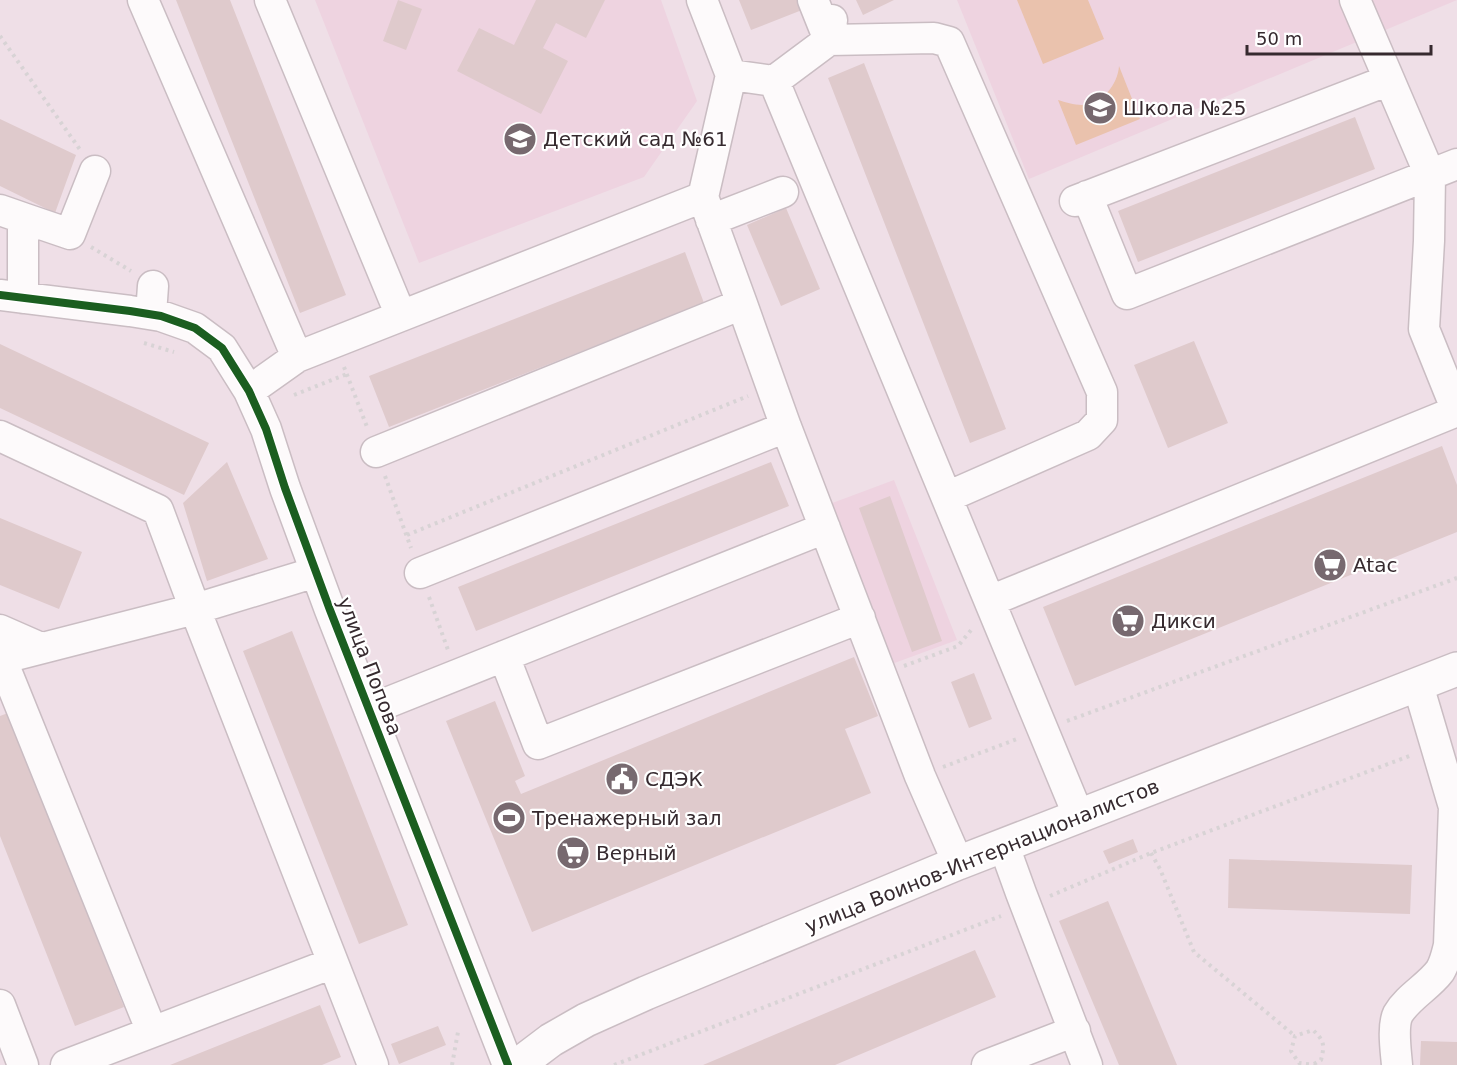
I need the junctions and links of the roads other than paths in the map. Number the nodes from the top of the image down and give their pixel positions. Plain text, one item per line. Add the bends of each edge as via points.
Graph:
1 (143, 0) edge
2 (270, 0) edge
3 (702, 0) edge
4 (813, 0) edge
5 (834, 0) edge
6 (1355, 0) edge
7 (830, 40) junction
8 (730, 75) junction
9 (1389, 80) junction
10 (774, 81) junction
11 (1457, 164) edge
12 (95, 171) road end
13 (1430, 175) junction
14 (783, 192) dead end
15 (707, 208) junction
16 (11, 214) edge
17 (12, 297) edge
18 (742, 304) junction
19 (401, 316) junction
20 (297, 357) junction
21 (249, 391) junction
22 (1457, 411) edge
23 (786, 428) junction
24 (0, 436) edge
25 (376, 452) road end
26 (947, 497) junction
27 (825, 528) junction
28 (316, 572) junction
29 (420, 573) dead end
30 (988, 596) junction
31 (195, 609) junction
32 (860, 618) junction
33 (0, 649) edge
34 (504, 656) junction
35 (1457, 669) edge
36 (1418, 685) junction
37 (369, 710) junction
38 (1079, 817) junction
39 (1004, 846) junction
40 (958, 863) junction
41 (333, 963) junction
42 (0, 1005) edge
43 (1074, 1031) junction
44 (152, 1032) junction
45 (23, 1065) edge
46 (66, 1065) edge
47 (373, 1065) edge
48 (508, 1065) edge
49 (518, 1065) edge
50 (987, 1065) edge
51 (1087, 1065) edge
52 (1397, 1065) edge

1 - 20 street
2 - 19 street
3 - 8 street
4 - 7 street
5 - 7 street
6 - 9 street
7 - 10 street
7 - 26 street via 934,38 949,42 1102,392 1102,420 1088,435
8 - 10 street
8 - 15 street
9 - 13 street
9 - 13 street via 1081,199 1127,294
10 - 26 street
11 - 13 street
12 - 16 street via 70,234
13 - 22 street via 1424,329
14 - 15 street
15 - 18 street
15 - 19 street
16 - 17 street
17 - 21 street, улица Попова via 155,306 222,348
18 - 23 street
18 - 25 street
19 - 20 street
20 - 21 street
21 - 28 street, улица Попова
22 - 30 street
23 - 27 street
23 - 29 street
24 - 31 street via 158,510
26 - 30 street
27 - 32 street
27 - 34 street
28 - 31 street
28 - 37 street, улица Попова
30 - 38 street
31 - 33 street via 41,648
31 - 41 street
32 - 34 street via 538,744
32 - 40 street
33 - 44 street
34 - 37 street
35 - 36 main road, улица Воинов-Интернационалистов
36 - 38 main road, улица Воинов-Интернационалистов
36 - 52 street via 1454,807 1449,945 1440,971 1397,1016
37 - 48 street, улица Попова
38 - 39 main road, улица Воинов-Интернационалистов
39 - 40 main road, улица Воинов-Интернационалистов
39 - 43 street
40 - 49 main road, улица Воинов-Интернационалистов via 586,1020
41 - 44 street
41 - 47 street
42 - 45 street
43 - 50 street
43 - 51 street
44 - 46 street

